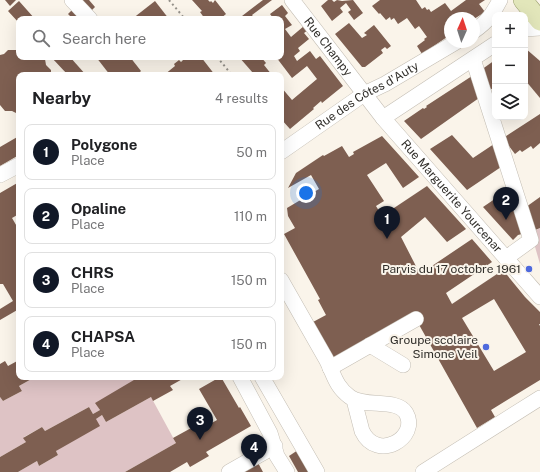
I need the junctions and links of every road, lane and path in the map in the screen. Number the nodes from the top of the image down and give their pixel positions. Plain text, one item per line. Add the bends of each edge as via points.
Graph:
1 (72, 0) edge
2 (169, 0) edge
3 (292, 0) edge
4 (500, 0) edge
5 (523, 0) edge
6 (87, 16) edge
7 (182, 16) edge
8 (540, 21) edge
9 (480, 27) edge
10 (540, 28) edge
11 (528, 29) edge
12 (492, 46) edge
13 (446, 48) edge
14 (473, 59) junction
15 (220, 60) edge
16 (230, 72) edge
17 (364, 94) junction
18 (383, 118) junction
19 (284, 150) edge
20 (16, 167) edge
21 (0, 175) edge
22 (535, 238) edge
23 (506, 258) junction
24 (284, 285) edge
25 (540, 297) edge
26 (416, 320) dead end
27 (370, 345) junction
28 (403, 365) dead end
29 (330, 368) junction
30 (242, 380) edge
31 (264, 380) edge
32 (540, 398) edge
33 (354, 400) dead end
34 (288, 423) junction
35 (272, 440) junction
36 (229, 472) edge
37 (287, 472) edge
38 (317, 472) edge
39 (423, 472) edge

1 - 6 street
2 - 7 path
3 - 17 street, Rue Champy
4 - 9 street via 492,16
5 - 8 main road
10 - 11 street
12 - 14 street
13 - 17 street, Rue des Côtes d'Auty
14 - 18 street
14 - 22 street
15 - 16 path
17 - 18 street, Rue Marguerite Yourcenar
17 - 19 street, Rue des Côtes d'Auty
18 - 23 street, Rue Marguerite Yourcenar
20 - 21 street
22 - 23 street
23 - 25 street, Rue Marguerite Yourcenar
24 - 29 street
26 - 27 street
27 - 28 street
27 - 29 street
29 - 33 street via 338,386
30 - 35 street
31 - 34 street
32 - 39 street
34 - 35 street
34 - 38 street
35 - 36 street
35 - 37 street via 277,456

